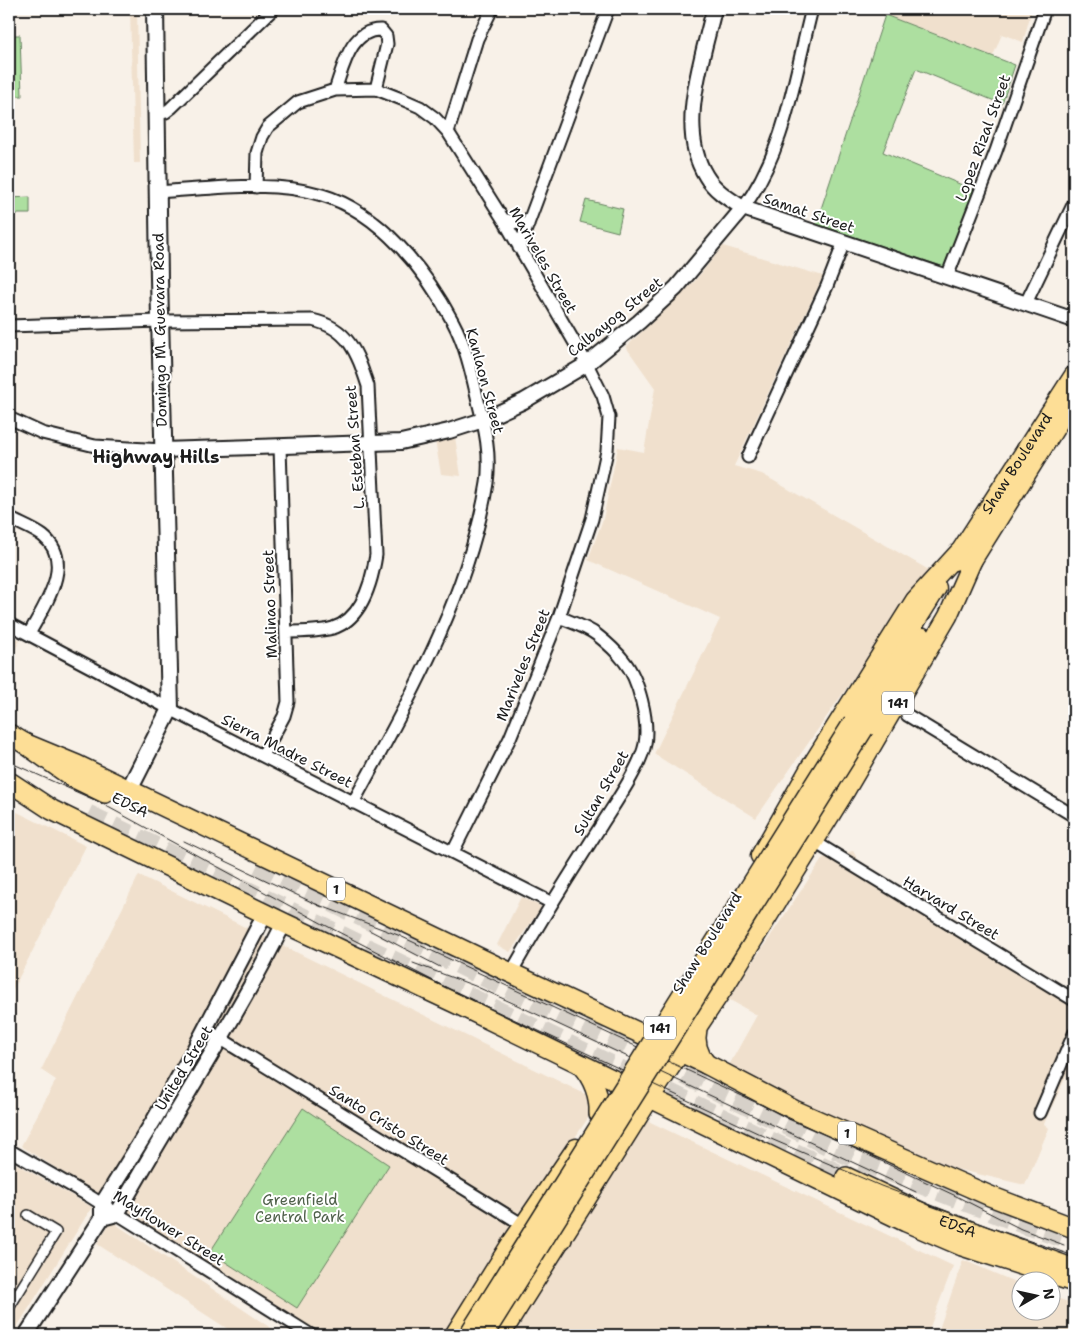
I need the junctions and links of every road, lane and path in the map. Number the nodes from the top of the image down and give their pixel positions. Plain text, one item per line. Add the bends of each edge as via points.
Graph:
1 (155, 9) edge
2 (273, 9) edge
3 (492, 9) edge
4 (608, 9) edge
5 (714, 9) edge
6 (812, 9) edge
7 (1045, 9) edge
8 (335, 90) junction
9 (376, 90) junction
10 (155, 114) junction
11 (448, 132) junction
12 (256, 186) junction
13 (158, 192) junction
14 (1074, 203) edge
15 (743, 208) junction
16 (503, 220) junction
17 (528, 224) junction
18 (844, 242) junction
19 (519, 248) junction
20 (947, 277) junction
21 (1026, 303) junction
22 (1074, 320) edge
23 (160, 321) junction
24 (9, 326) edge
25 (587, 364) junction
26 (1074, 375) edge
27 (1074, 398) edge
28 (9, 418) edge
29 (483, 420) junction
30 (372, 443) junction
31 (280, 447) junction
32 (163, 450) junction
33 (748, 458) dead end
34 (9, 518) edge
35 (966, 555) junction
36 (560, 617) junction
37 (9, 624) edge
38 (286, 632) junction
39 (29, 634) junction
40 (170, 709) junction
41 (907, 715) dead end
42 (859, 725) junction
43 (16, 739) edge
44 (263, 755) junction
45 (10, 783) edge
46 (128, 790) junction
47 (353, 803) junction
48 (88, 814) tunnel mouth
49 (1074, 816) edge
50 (791, 819) junction
51 (818, 834) junction
52 (453, 852) junction
53 (257, 866) tunnel mouth
54 (552, 903) junction
55 (261, 922) junction
56 (725, 930) junction
57 (280, 931) junction
58 (749, 947) junction
59 (511, 973) junction
60 (1074, 1000) edge
61 (205, 1029) junction
62 (697, 1029) junction
63 (1074, 1034) edge
64 (221, 1039) junction
65 (655, 1040) junction
66 (681, 1052) junction
67 (578, 1063) junction
68 (706, 1064) junction
69 (635, 1090) junction
70 (1040, 1113) dead end
71 (599, 1114) junction
72 (9, 1150) edge
73 (846, 1177) tunnel mouth
74 (102, 1211) junction
75 (117, 1214) junction
76 (28, 1215) dead end
77 (524, 1226) junction
78 (1074, 1228) edge
79 (560, 1243) junction
80 (510, 1245) junction
81 (544, 1265) junction
82 (1074, 1269) edge
83 (1074, 1282) edge
84 (9, 1308) edge
85 (26, 1335) edge
86 (312, 1335) edge
87 (454, 1335) edge
88 (468, 1335) edge
89 (484, 1335) edge
90 (500, 1335) edge

1 - 10 main road, Domingo M. Guevara Road
2 - 10 street via 172,108
3 - 11 street via 477,39
4 - 17 street
5 - 15 street, Samat Street via 693,100 696,152 706,177 722,194
6 - 15 street, Calbayog Street via 789,109 764,175
7 - 20 street, Lopez Rizal Street via 996,151
8 - 9 street, Mariveles Street
8 - 9 street via 348,53 364,34 381,30 387,44
8 - 12 street, Mariveles Street via 298,102 268,127 257,153
9 - 11 street, Mariveles Street via 420,107
10 - 13 main road, Domingo M. Guevara Road
11 - 16 street, Mariveles Street
12 - 13 street, Kanlaon Street
12 - 29 street, Kanlaon Street via 316,193 342,202 376,226 409,256 428,280 454,324
13 - 23 main road, Domingo M. Guevara Road
14 - 21 street
15 - 18 street, Samat Street
15 - 25 street, Calbayog Street via 676,288
16 - 17 street
16 - 19 street, Mariveles Street
17 - 19 street
18 - 20 street, Samat Street
18 - 33 street
19 - 25 street, Mariveles Street
20 - 21 street, Samat Street
21 - 22 street, Samat Street
23 - 24 street, L. Esteban Street
23 - 30 street, L. Esteban Street via 312,320 327,323 352,346 360,363 368,386
23 - 32 main road, Domingo M. Guevara Road
25 - 29 street, Calbayog Street via 524,401
25 - 36 street, Mariveles Street via 610,417 609,433 592,519
26 - 35 main road, Shaw Boulevard / 141
27 - 35 main road, Shaw Boulevard / 141
28 - 32 street, Calbayog Street via 42,433 95,446
29 - 30 street, Calbayog Street via 401,442
29 - 47 street, Kanlaon Street via 489,456 487,482 468,559 420,674
30 - 31 street, Calbayog Street
30 - 38 street, L. Esteban Street via 376,554 374,572 364,598 344,623 332,628
31 - 32 street, Calbayog Street
31 - 38 street, Malinao Street
32 - 40 main road, Domingo M. Guevara Road
34 - 39 street via 43,536 55,548 59,565 52,590
35 - 42 main road, Shaw Boulevard / 141
35 - 50 main road, Shaw Boulevard / 141 via 915,600 816,758
35 - 51 main road, Shaw Boulevard / 141 via 948,616
36 - 52 street, Mariveles Street via 510,738
36 - 54 street, Sultan Street via 596,634 625,662 641,701 645,744 619,798
37 - 39 street, Sierra Madre Street
38 - 44 street, Malinao Street via 288,702
39 - 40 street, Sierra Madre Street
40 - 44 street, Sierra Madre Street
40 - 46 main road, Domingo M. Guevara Road
41 - 49 street
42 - 88 main road, Shaw Boulevard / 141, bridge
42 - 89 main road, Shaw Boulevard / 141, bridge
43 - 46 highway, 1
43 - 53 highway, EDSA / 1 via 72,777
44 - 47 street, Sierra Madre Street
45 - 48 highway
45 - 55 highway via 52,810
46 - 59 highway, 1
47 - 52 street, Sierra Madre Street
50 - 51 main road
50 - 56 highway
51 - 58 main road, Shaw Boulevard / 141
51 - 60 street, Harvard Street
52 - 54 street, Sierra Madre Street
54 - 59 street, Sultan Street
55 - 57 highway
55 - 61 street, United Street
56 - 58 main road
56 - 65 highway
57 - 64 street, United Street
57 - 67 highway via 456,1004
58 - 62 main road, Shaw Boulevard / 141
59 - 65 highway, 1
61 - 64 street, Santo Cristo Street
61 - 74 street, United Street
62 - 66 main road, Shaw Boulevard / 141
62 - 68 highway via 696,1044
63 - 70 street
64 - 75 street, United Street
64 - 77 street, Santo Cristo Street
65 - 66 highway, 1
65 - 69 highway
66 - 68 highway, 1
66 - 69 main road, Shaw Boulevard / 141
67 - 69 highway
67 - 71 highway via 594,1085
68 - 78 highway, 1 via 794,1110 990,1196
69 - 71 main road, Shaw Boulevard / 141
69 - 79 highway via 575,1184 562,1219
69 - 83 highway via 914,1226 962,1246
71 - 77 main road, Shaw Boulevard / 141
72 - 74 street, Mayflower Street
73 - 82 highway, EDSA via 929,1216
74 - 75 street
74 - 85 street, United Street
75 - 86 street, Mayflower Street
76 - 84 street via 56,1232
77 - 79 street, Santo Cristo Street
77 - 80 main road, Shaw Boulevard / 141
79 - 81 main road
80 - 81 main road via 531,1249
80 - 87 main road, Shaw Boulevard / 141
81 - 90 main road

